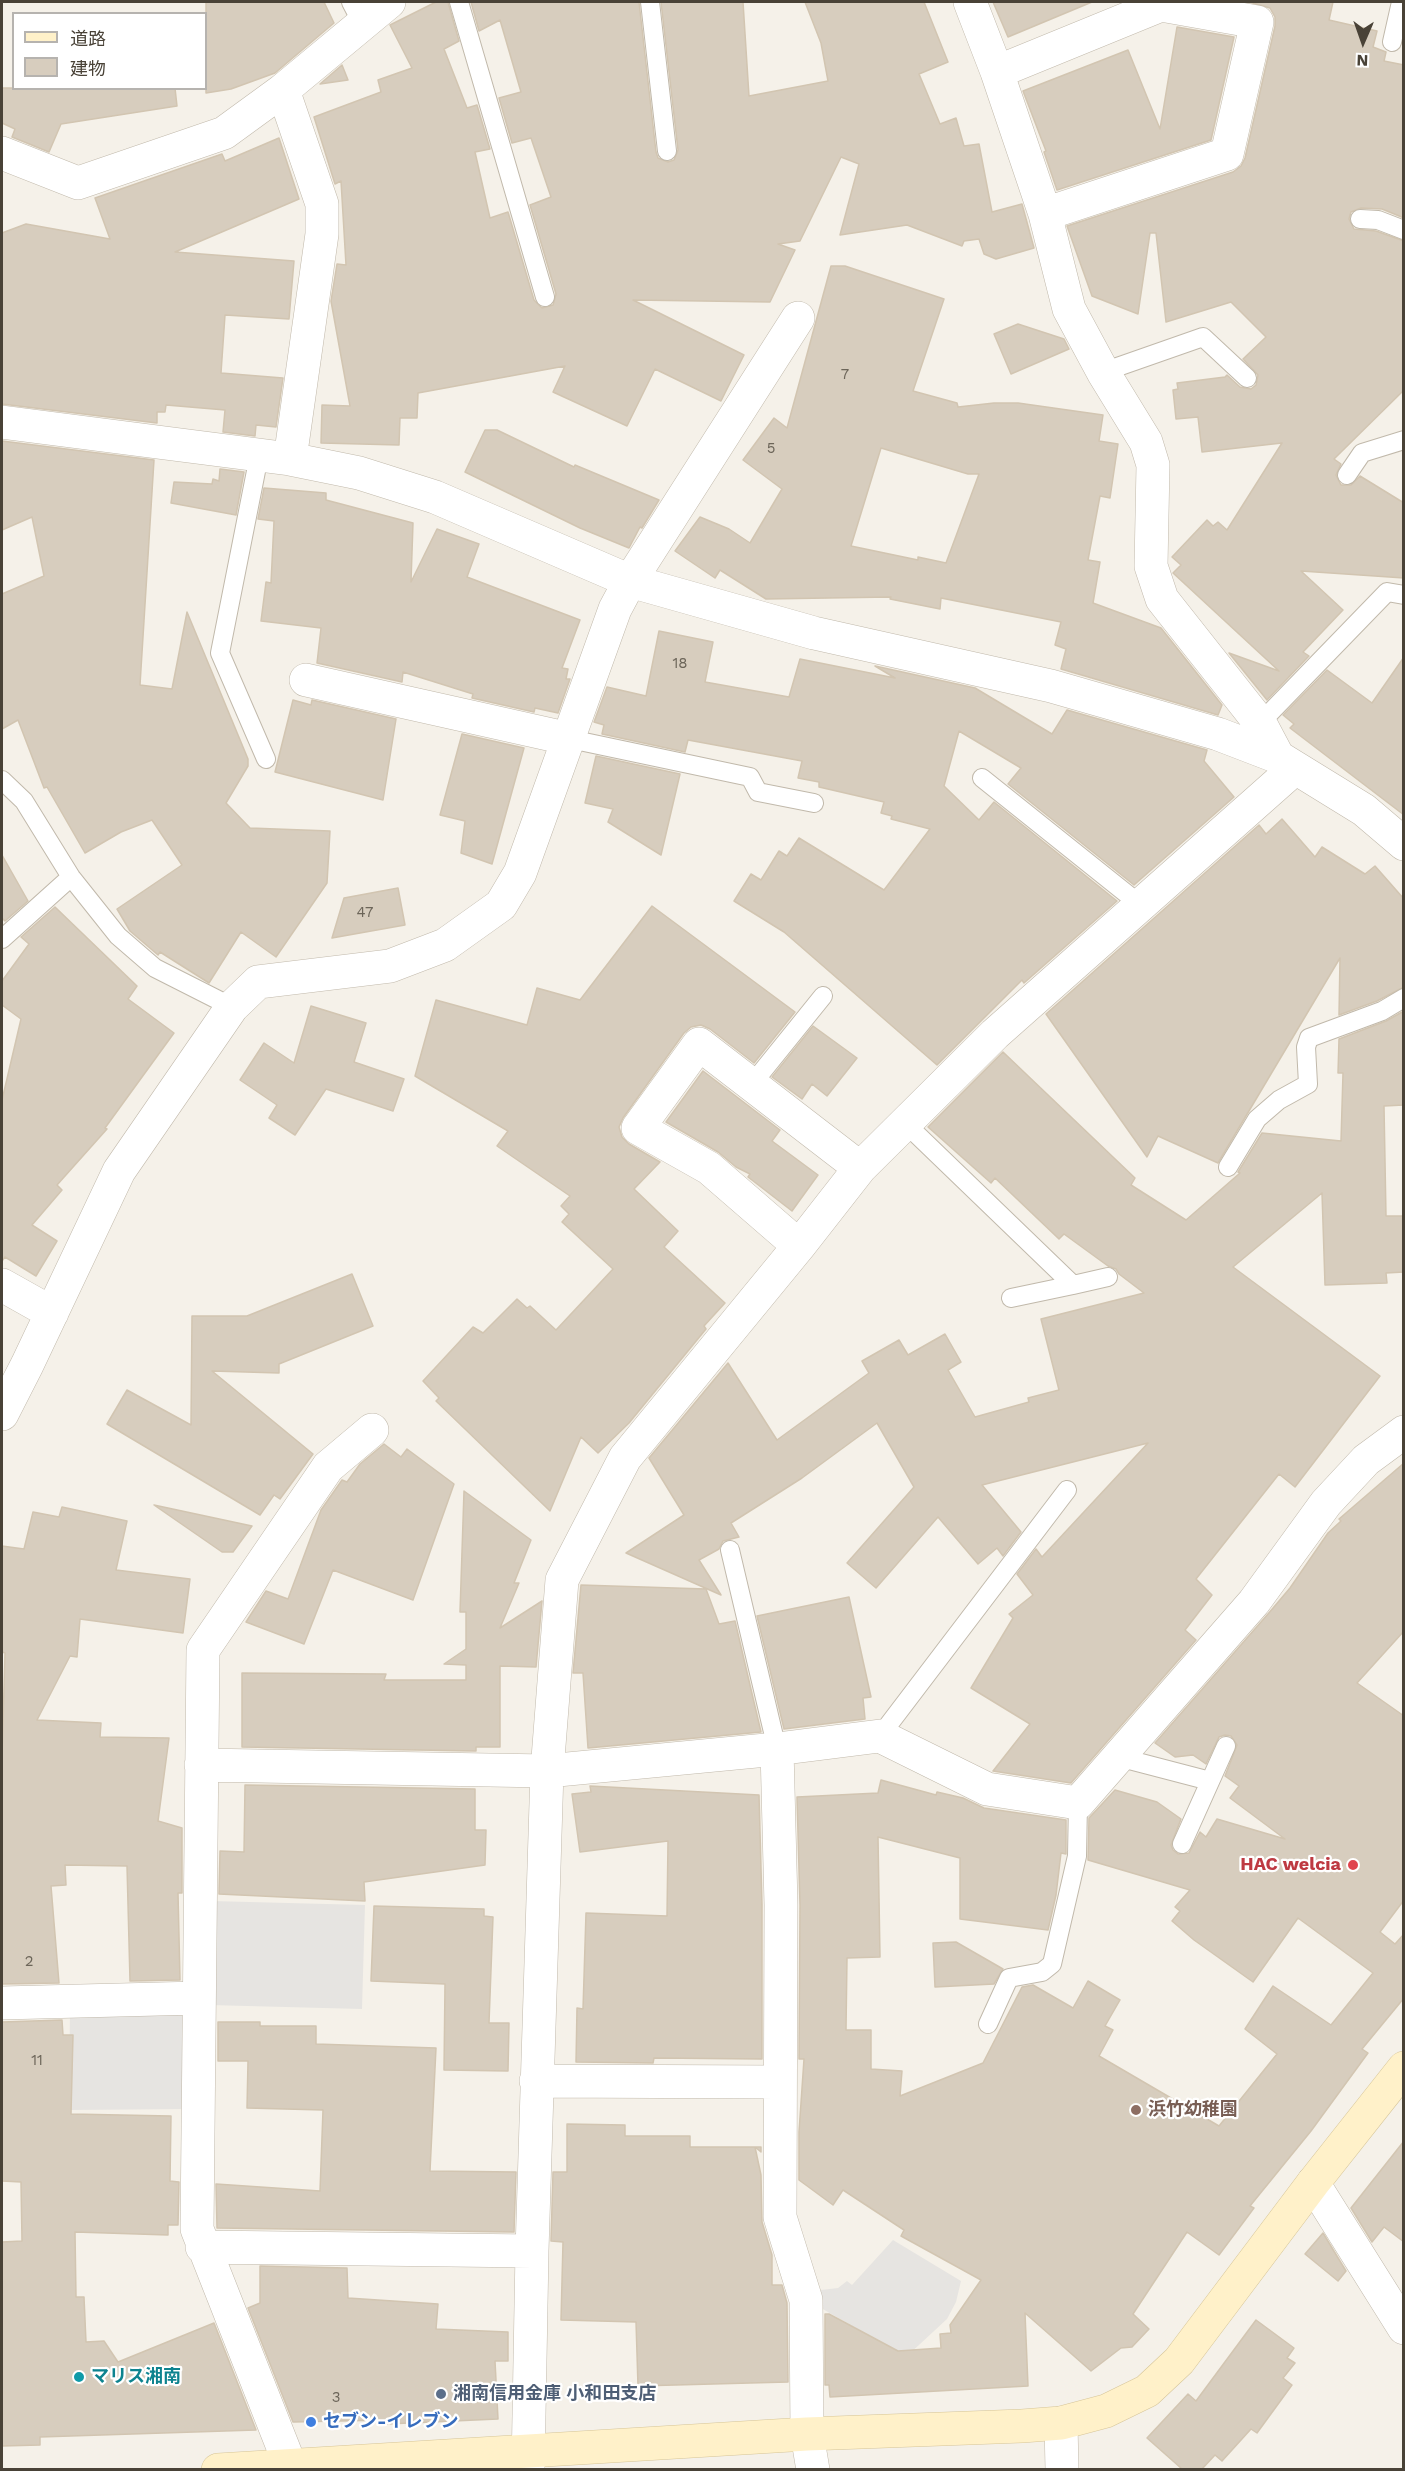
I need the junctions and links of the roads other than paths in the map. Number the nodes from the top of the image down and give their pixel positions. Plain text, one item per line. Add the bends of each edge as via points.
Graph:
1 (389, 2) edge
2 (459, 2) edge
3 (650, 2) edge
4 (970, 2) edge
5 (1401, 8) edge
6 (356, 12) edge
7 (1392, 42) dead end
8 (997, 72) junction
9 (283, 90) junction
10 (667, 151) dead end
11 (2, 153) edge
12 (1045, 214) junction
13 (1360, 219) dead end
14 (1404, 230) edge
15 (545, 297) dead end
16 (798, 318) dead end
17 (1103, 372) junction
18 (1247, 378) dead end
19 (2, 422) edge
20 (1404, 440) edge
21 (274, 458) junction
22 (1347, 475) dead end
23 (630, 581) junction
24 (1404, 595) edge
25 (306, 680) dead end
26 (1260, 723) junction
27 (570, 739) junction
28 (266, 759) dead end
29 (1286, 763) junction
30 (982, 777) dead end
31 (2, 780) edge
32 (814, 803) dead end
33 (1404, 844) edge
34 (71, 877) junction
35 (1142, 906) junction
36 (2, 939) edge
37 (824, 996) dead end
38 (1404, 998) edge
39 (232, 1007) junction
40 (752, 1084) junction
41 (905, 1123) junction
42 (1228, 1167) dead end
43 (860, 1168) junction
44 (800, 1246) junction
45 (1108, 1277) dead end
46 (2, 1285) edge
47 (1073, 1285) junction
48 (1011, 1298) dead end
49 (52, 1313) junction
50 (2, 1414) edge
51 (372, 1430) dead end
52 (1404, 1432) edge
53 (1067, 1490) dead end
54 (730, 1550) dead end
55 (880, 1736) junction
56 (1226, 1746) dead end
57 (777, 1749) junction
58 (1118, 1757) junction
59 (201, 1765) junction
60 (547, 1771) junction
61 (1210, 1781) junction
62 (1078, 1803) junction
63 (1182, 1844) dead end
64 (198, 1998) junction
65 (2, 2003) edge
66 (988, 2024) dead end
67 (1404, 2068) edge
68 (536, 2081) junction
69 (779, 2082) junction
70 (1313, 2183) junction
71 (202, 2247) junction
72 (532, 2250) junction
73 (1404, 2328) edge
74 (1061, 2423) junction
75 (807, 2434) junction
76 (528, 2460) edge
77 (291, 2467) edge
78 (218, 2469) edge
79 (813, 2469) edge
80 (1062, 2469) edge

1 - 6 street
2 - 15 lane
3 - 10 lane
4 - 8 street
5 - 7 lane
6 - 9 street
8 - 12 street
8 - 12 street via 1161,5 1257,22 1227,154
9 - 11 street via 224,133 78,183
9 - 21 street via 322,204 322,234
12 - 17 street via 1069,309
13 - 14 lane via 1378,220
16 - 23 street
17 - 18 lane via 1203,337
17 - 26 street via 1146,442 1153,465 1151,566 1162,599
19 - 21 street
20 - 22 lane via 1362,453
21 - 23 street via 359,473 435,497
21 - 28 lane via 220,653
23 - 27 street via 615,609
23 - 29 street via 814,633 1051,686 1218,734
24 - 26 lane via 1387,592
25 - 27 street
26 - 29 street
27 - 32 lane via 750,777 758,792
27 - 39 street via 520,873 501,905 446,945 390,966 258,982
29 - 33 street via 1364,810
29 - 35 street
30 - 35 lane
31 - 34 lane via 24,801
34 - 36 lane
34 - 39 lane via 118,936 155,969
35 - 41 street via 995,1034
37 - 40 lane
38 - 42 lane via 1382,1011 1309,1038 1308,1084 1279,1100 1257,1119
39 - 49 street via 119,1171
40 - 43 street
40 - 44 street via 699,1044 638,1128 710,1168
41 - 43 street
41 - 47 lane
43 - 44 street
44 - 60 street via 625,1458 562,1580
45 - 47 lane
46 - 49 street
47 - 48 lane
49 - 50 street
51 - 59 street via 328,1467 203,1650
52 - 58 street via 1366,1460 1326,1503 1254,1602
53 - 55 lane
54 - 57 lane
55 - 57 street
55 - 62 street via 987,1790
56 - 61 lane
57 - 60 street
57 - 69 street via 781,1905
58 - 61 lane
58 - 62 street
59 - 60 street
59 - 64 street
60 - 68 street
61 - 63 lane
62 - 66 lane via 1077,1856 1053,1964 1042,1972 1009,1978
64 - 65 street
64 - 71 street via 197,2229
67 - 70 street
68 - 69 street
68 - 72 street
69 - 75 street via 780,2217 806,2300
70 - 73 street
70 - 74 street via 1171,2368 1147,2391 1106,2411
71 - 72 street
71 - 77 street
72 - 76 street
74 - 75 street
74 - 80 street
75 - 76 street
75 - 79 street
76 - 77 street
77 - 78 street

